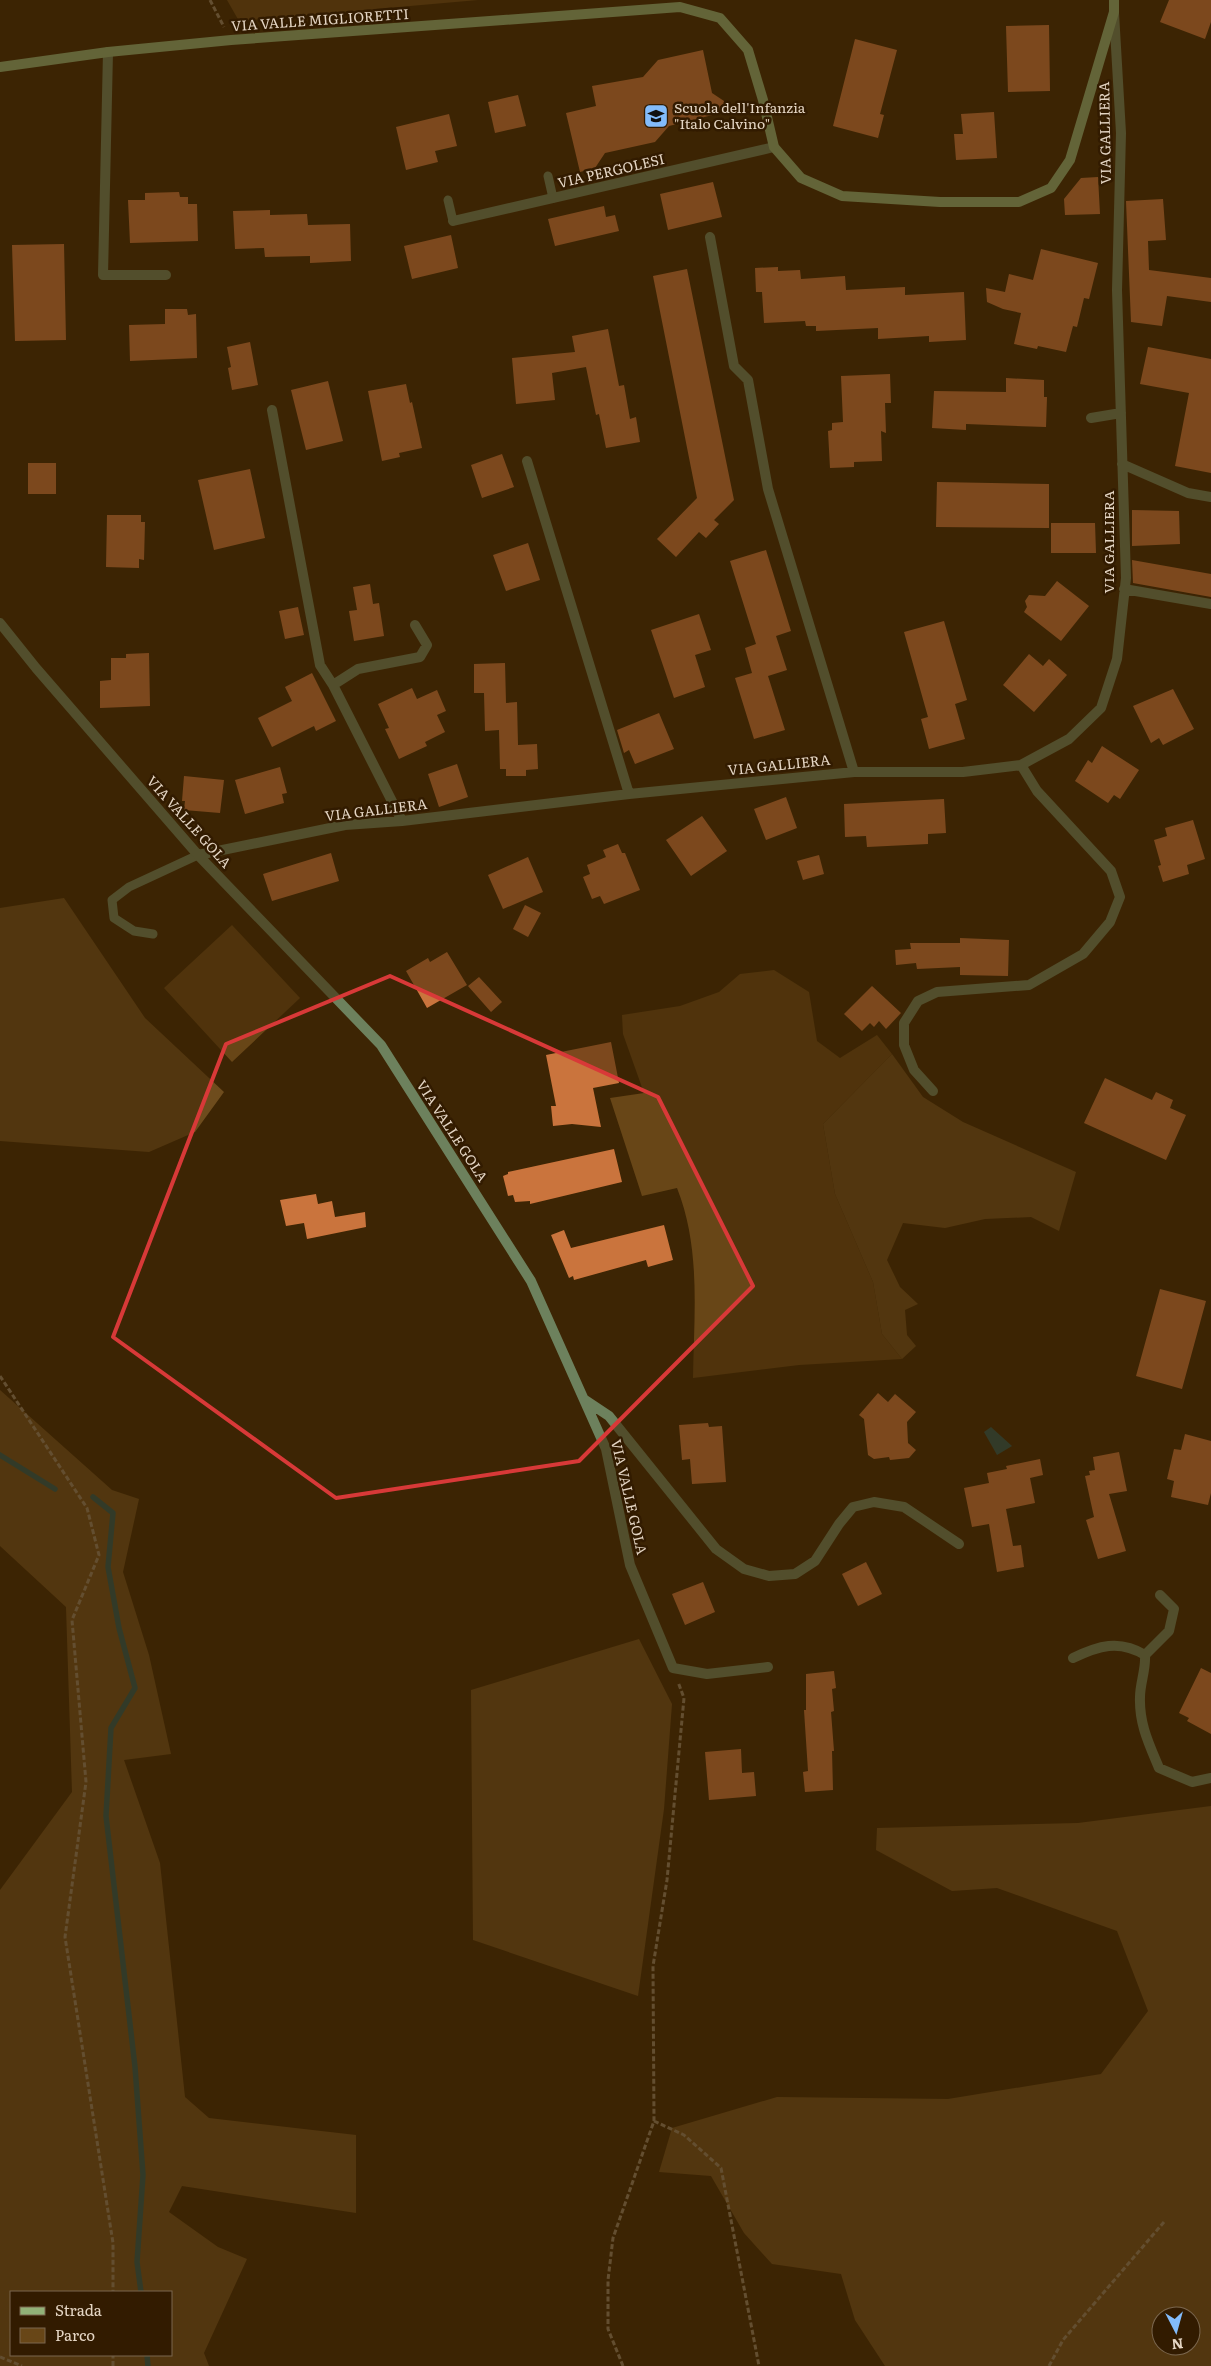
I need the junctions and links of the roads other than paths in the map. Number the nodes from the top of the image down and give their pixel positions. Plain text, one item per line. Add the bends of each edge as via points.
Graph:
1 (1114, 0) edge
2 (1114, 12) junction
3 (108, 52) junction
4 (0, 67) edge
5 (774, 147) junction
6 (548, 176) dead end
7 (553, 198) junction
8 (448, 200) dead end
9 (453, 221) joint
10 (710, 237) dead end
11 (166, 275) dead end
12 (272, 410) dead end
13 (1121, 413) junction
14 (1091, 418) dead end
15 (527, 461) dead end
16 (1122, 464) junction
17 (1211, 497) edge
18 (1124, 589) junction
19 (1211, 604) edge
20 (0, 623) edge
21 (415, 625) dead end
22 (333, 685) junction
23 (1021, 766) junction
24 (854, 772) junction
25 (629, 794) junction
26 (402, 821) junction
27 (198, 855) junction
28 (154, 934) dead end
29 (933, 1091) dead end
30 (584, 1400) junction
31 (959, 1544) dead end
32 (1160, 1595) dead end
33 (1145, 1655) junction
34 (1073, 1658) dead end
35 (768, 1667) dead end
36 (1211, 1778) edge

1 - 2 street, VIA VALLE MIGLIORETTI
2 - 5 street, VIA VALLE MIGLIORETTI via 1070,160 1052,188 1019,202 940,202 842,196 801,178
2 - 13 street, VIA GALLIERA via 1121,133 1117,290
3 - 4 street, VIA VALLE MIGLIORETTI
3 - 5 street, VIA VALLE MIGLIORETTI via 231,40 680,8 720,18 748,50 764,100
3 - 11 street via 103,275
5 - 7 street, VIA PERGOLESI
6 - 7 lane
7 - 9 street, VIA PERGOLESI
8 - 9 lane
10 - 24 street via 734,366 748,380 768,489
12 - 22 street via 320,665
13 - 14 street
13 - 16 street, VIA GALLIERA
15 - 25 street
16 - 17 street via 1188,493
16 - 18 street, VIA GALLIERA
18 - 19 street
18 - 23 street, VIA GALLIERA via 1116,659 1101,708 1069,740
20 - 27 street, VIA VALLE GOLA
21 - 22 street via 426,645 420,657 358,669
22 - 26 street
23 - 24 street, VIA GALLIERA via 963,772
23 - 29 street via 1037,791 1111,871 1120,897 1110,922 1083,954 1029,986 937,992 918,1001 904,1023 904,1045 914,1070
24 - 25 street, VIA GALLIERA
25 - 26 street, VIA GALLIERA
26 - 27 street, VIA GALLIERA via 345,825
27 - 28 lane via 129,887 112,900 114,918 134,931
27 - 30 street, VIA VALLE GOLA via 381,1045 532,1281
30 - 31 street via 609,1416 716,1549 744,1569 769,1576 795,1574 815,1561 838,1524 853,1508 874,1502 904,1507
30 - 35 street, VIA VALLE GOLA via 606,1449 630,1565 673,1668 707,1674
32 - 33 street via 1174,1609 1169,1631
33 - 34 street via 1134,1648 1098,1646
33 - 36 street via 1140,1697 1143,1731 1159,1768 1192,1782

